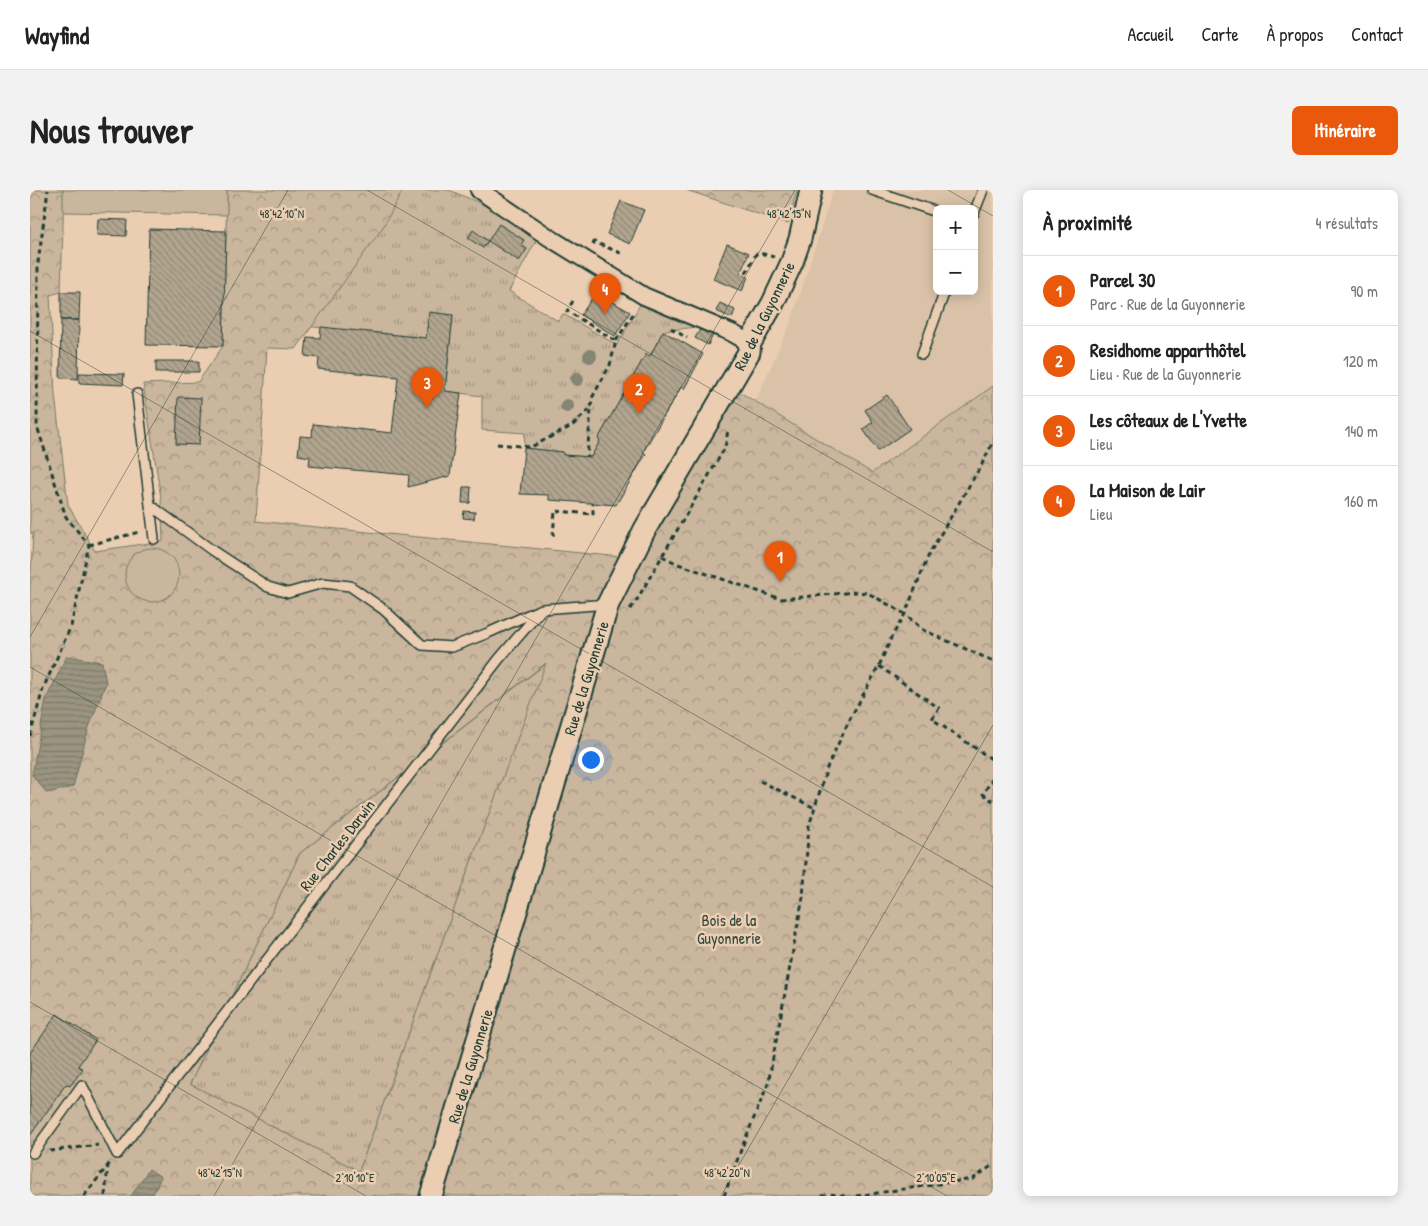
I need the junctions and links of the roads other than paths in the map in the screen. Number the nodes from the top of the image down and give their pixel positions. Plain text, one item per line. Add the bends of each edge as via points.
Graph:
1 (479, 190) edge
2 (811, 190) edge
3 (872, 190) edge
4 (983, 190) edge
5 (977, 205) edge
6 (933, 211) edge
7 (944, 295) edge
8 (750, 343) junction
9 (922, 354) dead end
10 (137, 394) dead end
11 (150, 505) junction
12 (154, 539) dead end
13 (608, 604) junction
14 (542, 609) junction
15 (33, 1153) road end
16 (431, 1196) edge

1 - 8 street via 644,296
2 - 8 street, Rue de la Guyonnerie via 792,262
3 - 6 lane
4 - 5 lane
7 - 9 lane
8 - 13 street, Rue de la Guyonnerie via 749,352 645,529
10 - 11 lane
11 - 12 lane
11 - 14 lane via 268,587 288,592 323,583 350,586 383,609 422,645 452,647
13 - 14 lane
13 - 16 street, Rue de la Guyonnerie
14 - 15 lane, Rue Charles Darwin via 499,659 117,1154 82,1085

